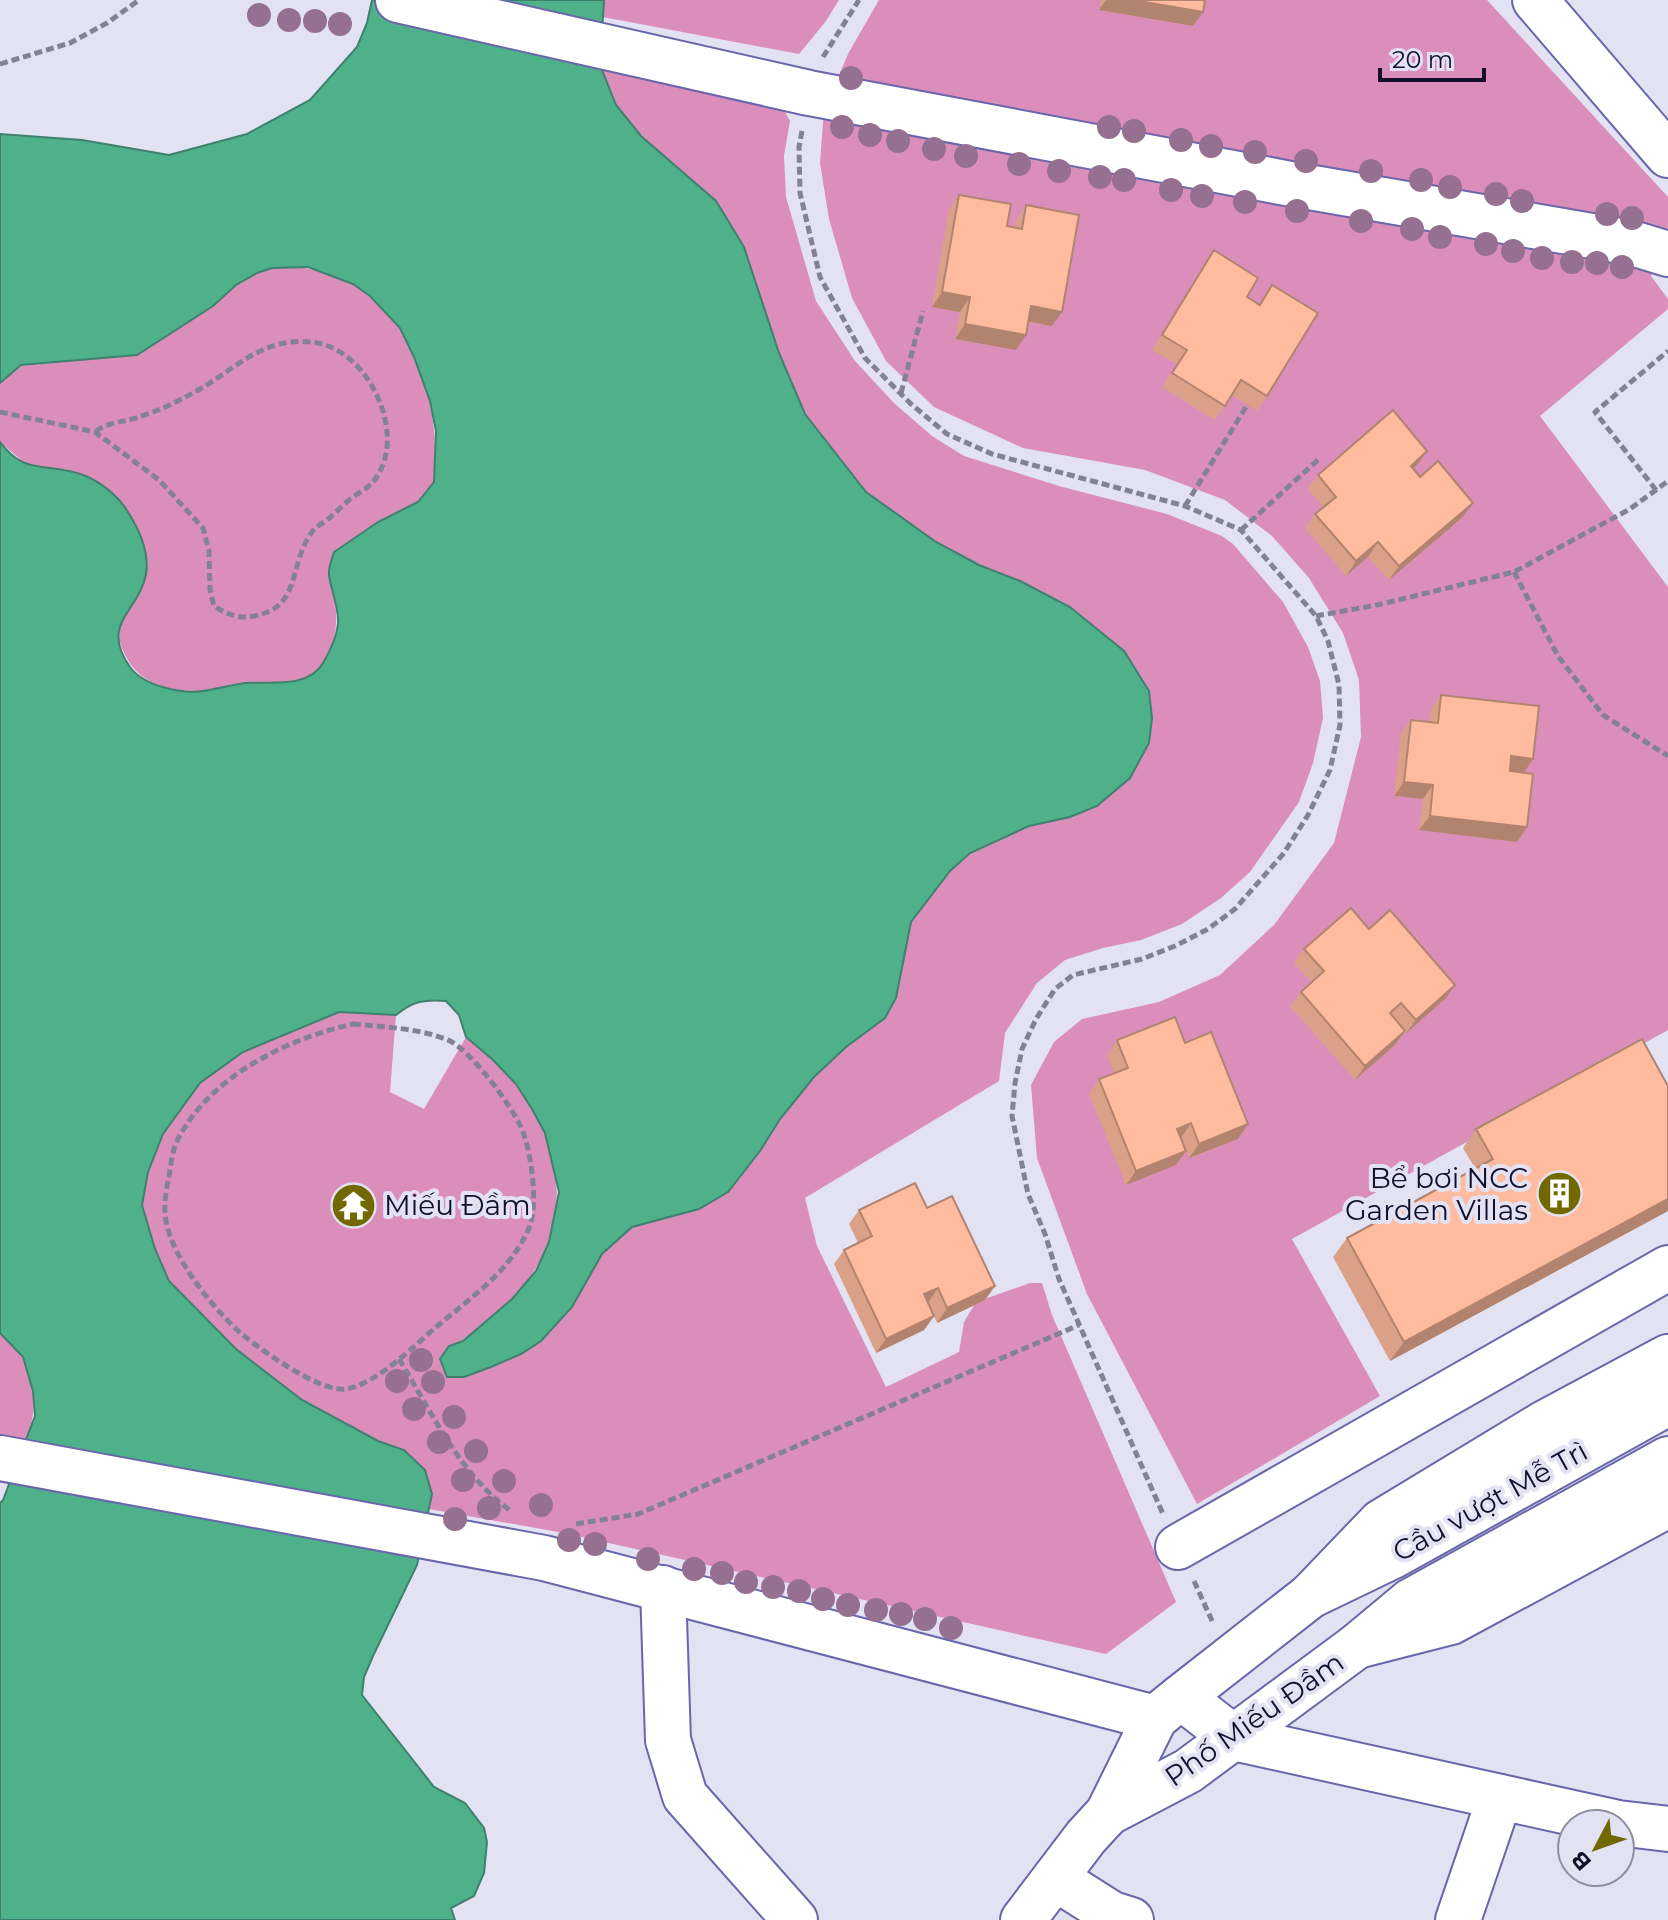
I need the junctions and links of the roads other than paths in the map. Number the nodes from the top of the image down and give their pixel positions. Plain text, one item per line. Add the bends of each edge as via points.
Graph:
1 (398, 0) edge
2 (1535, 0) edge
3 (1668, 155) edge
4 (1668, 254) edge
5 (1668, 1268) edge
6 (1668, 1357) edge
7 (1668, 1403) edge
8 (1668, 1459) edge
9 (9, 1460) edge
10 (1668, 1505) edge
11 (1178, 1547) road end
12 (663, 1588) junction
13 (1310, 1596) junction
14 (1357, 1646) junction
15 (1168, 1708) junction
16 (1234, 1738) junction
17 (1500, 1797) junction
18 (1108, 1813) junction
19 (1668, 1829) edge
20 (1055, 1878) junction
21 (795, 1920) edge
22 (1023, 1920) edge
23 (1131, 1920) edge
24 (1458, 1920) edge

1 - 4 street via 809,93 1632,243
2 - 3 street
5 - 11 street
6 - 13 street via 1543,1424 1381,1522
7 - 13 street, Cầu vượt Mễ Trì via 1391,1557
8 - 14 street, Cầu vượt Mễ Trì via 1411,1601
9 - 12 street via 544,1558
10 - 14 street via 1451,1622
12 - 15 street
12 - 21 street via 668,1740 685,1796
13 - 15 street, Phố Miếu Đầm
14 - 16 street, Phố Miếu Đầm
15 - 16 street
15 - 18 street, Phố Miếu Đầm
16 - 17 street
16 - 18 street, Phố Miếu Đầm via 1188,1771
17 - 19 street
17 - 24 street
18 - 20 street, Phố Miếu Đầm
20 - 22 street, Phố Miếu Đầm
20 - 23 street

